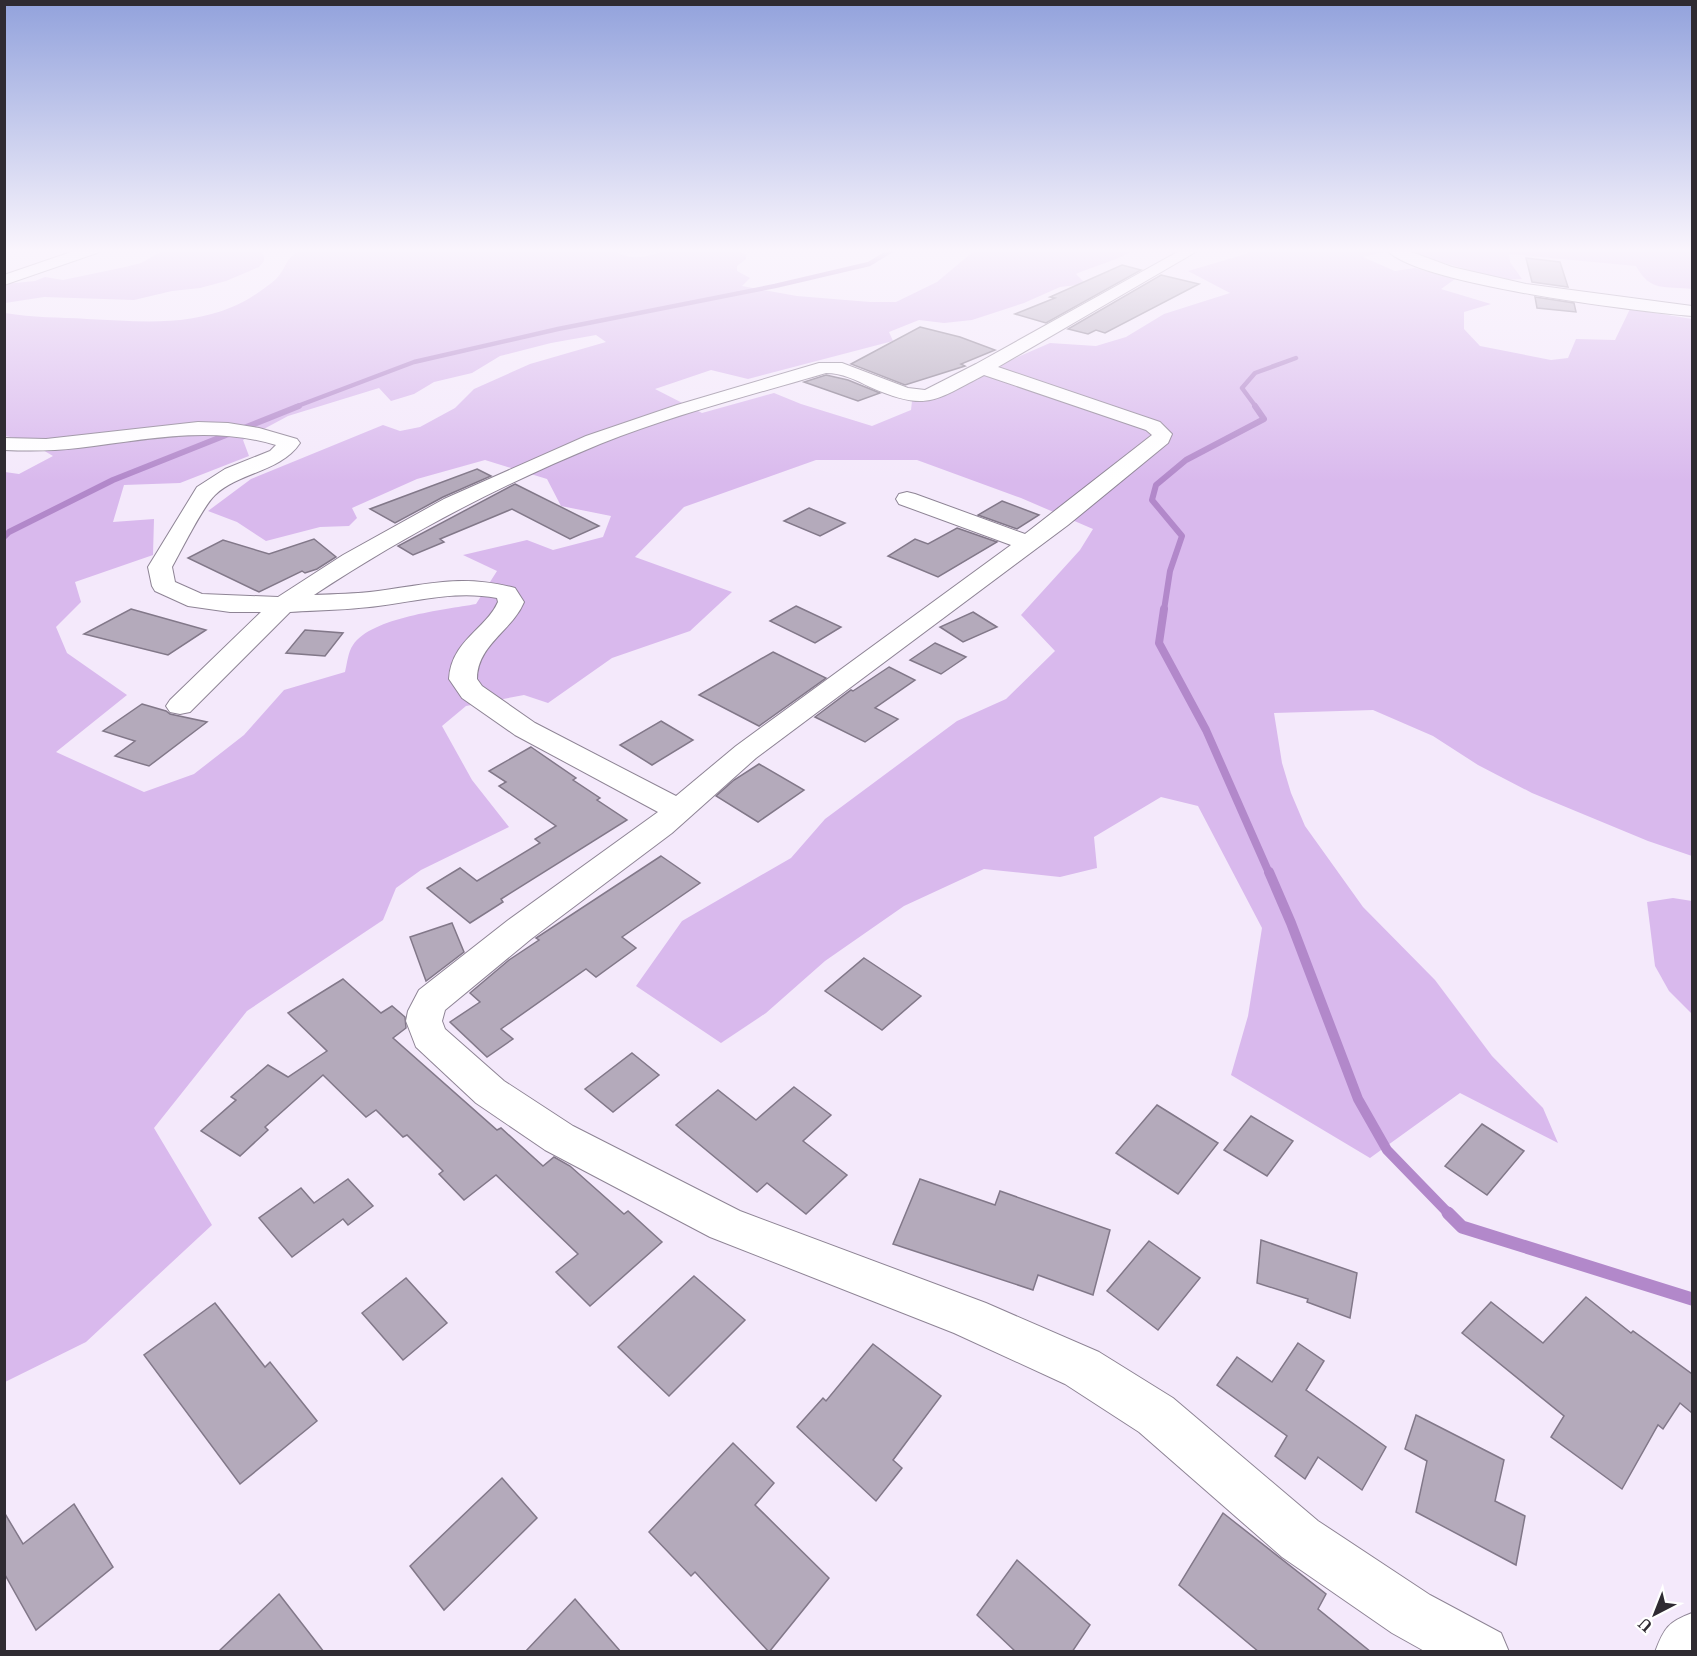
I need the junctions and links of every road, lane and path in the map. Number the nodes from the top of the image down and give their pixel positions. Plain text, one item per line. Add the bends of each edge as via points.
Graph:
1 (1056, 327) edge
2 (984, 368) junction
3 (4, 444) edge
4 (907, 499) dead end
5 (1027, 543) junction
6 (283, 605) junction
7 (180, 706) dead end
8 (680, 810) junction
9 (1692, 1640) edge
10 (1482, 1652) edge
11 (1682, 1652) edge

1 - 2 street
2 - 5 street via 1153,426 1162,434 1161,439
2 - 6 street via 921,397 831,366 684,409 593,440 452,504 351,560
3 - 6 street via 45,446 184,428 259,432 290,443 277,454 205,492 160,567 165,586 197,601
4 - 5 street
5 - 8 street via 746,752
6 - 7 street
6 - 8 street via 376,599 444,588 477,587 506,592 511,602 508,609 467,657 463,683 475,696 565,752
8 - 10 street via 432,1000 424,1021 429,1038 490,1092 559,1138 725,1224 970,1318 1083,1368 1156,1415 1300,1539 1411,1614
9 - 11 street

